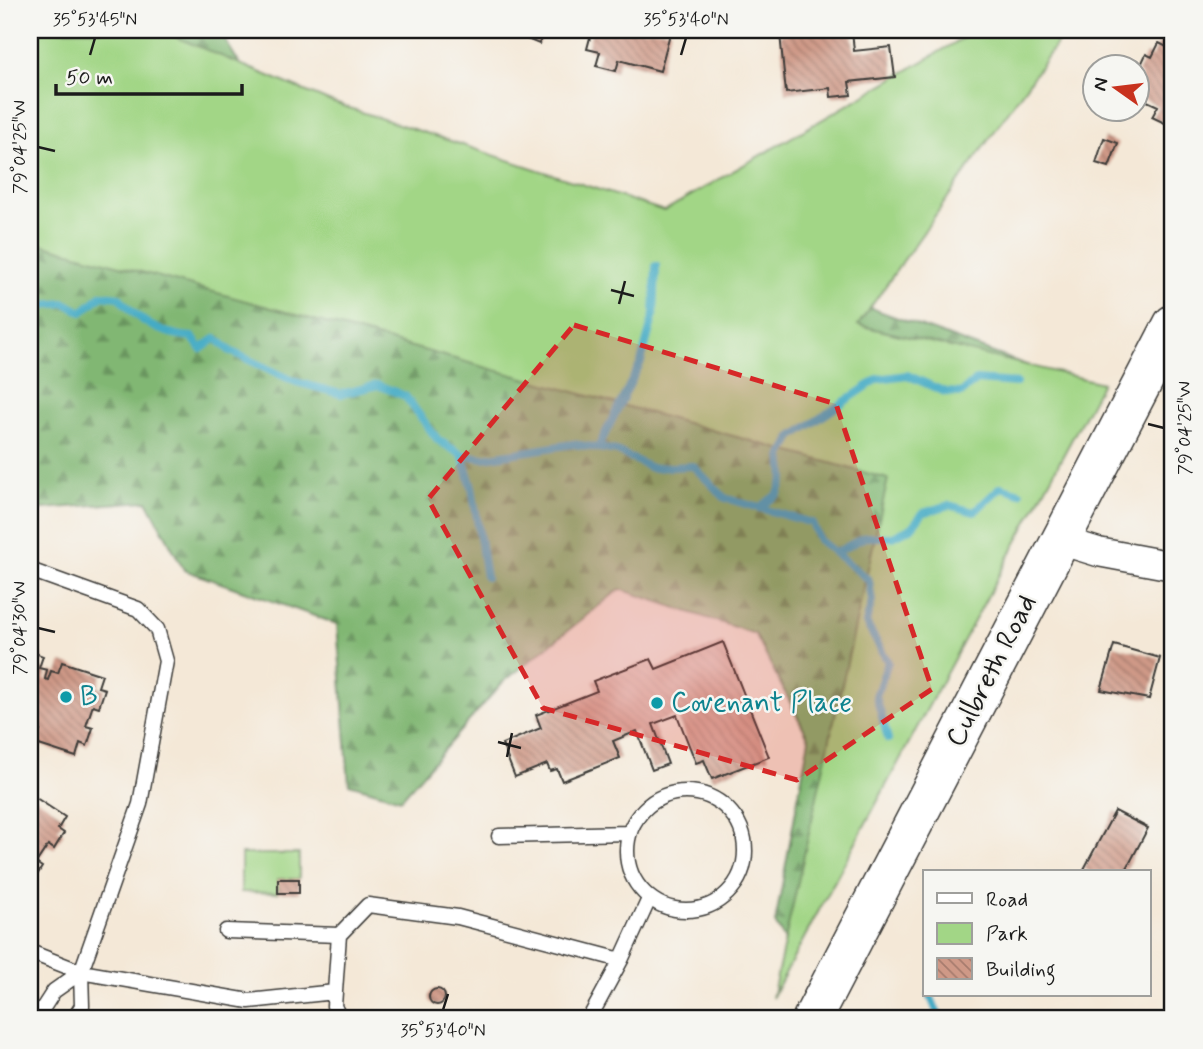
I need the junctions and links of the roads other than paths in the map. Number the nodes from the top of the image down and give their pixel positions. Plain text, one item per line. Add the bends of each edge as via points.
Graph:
1 (1173, 324) edge
2 (1059, 540) junction
3 (1173, 566) edge
4 (30, 570) edge
5 (629, 833) junction
6 (499, 836) dead end
7 (649, 899) junction
8 (226, 931) dead end
9 (339, 935) junction
10 (30, 952) edge
11 (621, 960) junction
12 (81, 972) junction
13 (335, 992) junction
14 (36, 1019) edge
15 (74, 1019) edge
16 (340, 1019) edge
17 (589, 1019) edge
18 (812, 1019) edge

1 - 2 street, Culbreth Road
2 - 3 street
2 - 18 street, Culbreth Road
4 - 12 lane via 138,610 157,629 166,661 140,804
5 - 6 lane
5 - 7 lane via 626,858 633,881
5 - 7 lane via 648,806 662,797 687,792 726,807 743,836 743,870 724,898 693,911 676,911
7 - 11 lane
8 - 9 lane
9 - 11 lane via 369,905 458,917
9 - 13 lane
10 - 12 lane
11 - 17 lane
12 - 13 lane via 249,1001
12 - 14 lane via 54,991
12 - 15 lane via 82,1006
13 - 16 lane via 334,1006

